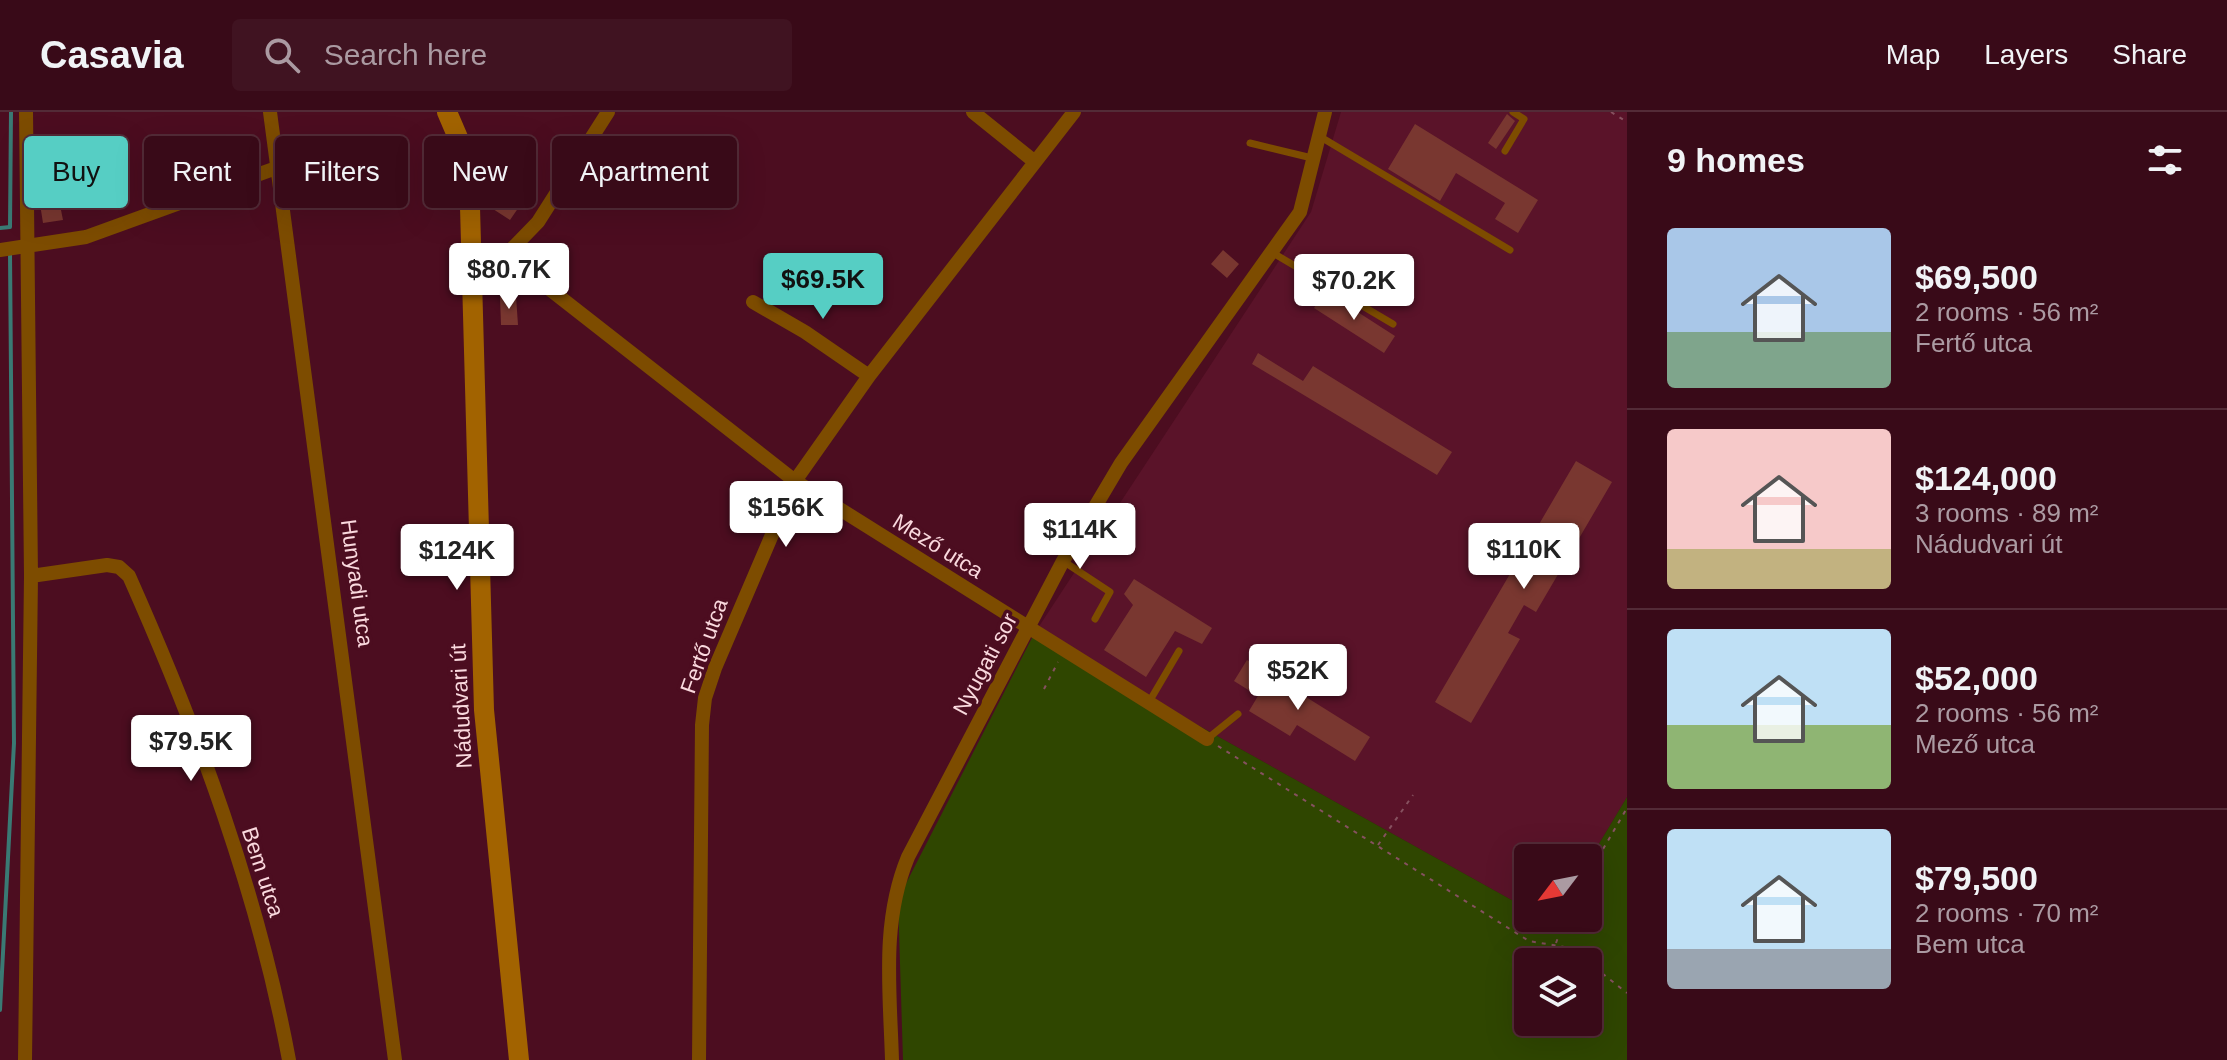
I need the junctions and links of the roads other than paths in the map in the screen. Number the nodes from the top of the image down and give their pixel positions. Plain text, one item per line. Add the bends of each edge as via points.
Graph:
1 (26, 112) edge
2 (270, 112) edge
3 (447, 112) edge
4 (608, 112) edge
5 (973, 112) edge
6 (1074, 112) edge
7 (1325, 112) edge
8 (1513, 112) edge
9 (1317, 135) junction
10 (275, 143) edge
11 (1250, 143) dead end
12 (1505, 151) dead end
13 (1312, 158) junction
14 (1035, 162) junction
15 (275, 168) edge
16 (284, 208) edge
17 (27, 247) junction
18 (0, 250) edge
19 (1510, 250) dead end
20 (1273, 253) junction
21 (471, 254) junction
22 (506, 255) junction
23 (753, 302) dead end
24 (1393, 324) dead end
25 (869, 376) junction
26 (795, 481) junction
27 (1063, 561) junction
28 (31, 576) junction
29 (1095, 619) dead end
30 (1028, 629) junction
31 (1179, 651) dead end
32 (1149, 702) junction
33 (1238, 714) dead end
34 (1207, 739) joint
35 (25, 1060) edge
36 (289, 1060) edge
37 (395, 1060) edge
38 (519, 1060) edge
39 (699, 1060) edge
40 (892, 1060) edge

1 - 17 street
2 - 10 street, Hunyadi utca
3 - 21 main road, Nádudvari út via 467,167
4 - 22 street via 538,222
5 - 14 street
6 - 14 street, Fertő utca
7 - 9 street, Nyugati sor
8 - 12 lane via 1524,119
9 - 13 street, Nyugati sor
9 - 19 lane
11 - 13 lane
13 - 20 street, Nyugati sor via 1300,212
14 - 25 street, Fertő utca
15 - 17 street via 86,237
16 - 37 street, Hunyadi utca
17 - 18 street
17 - 28 street
20 - 24 lane
20 - 27 street, Nyugati sor via 1121,463
21 - 22 street
21 - 38 main road, Nádudvari út via 484,710
22 - 26 street, Mező utca
23 - 25 street
25 - 26 street, Fertő utca
26 - 30 street, Mező utca
26 - 39 street, Fertő utca via 705,698
27 - 29 lane via 1110,592
27 - 30 street, Nyugati sor
28 - 35 street
28 - 36 street, Bem utca via 107,565 129,576 202,754 264,948
30 - 32 street, Mező utca
30 - 40 street, Nyugati sor via 899,878 888,952
31 - 32 lane
32 - 34 street, Mező utca
33 - 34 lane

